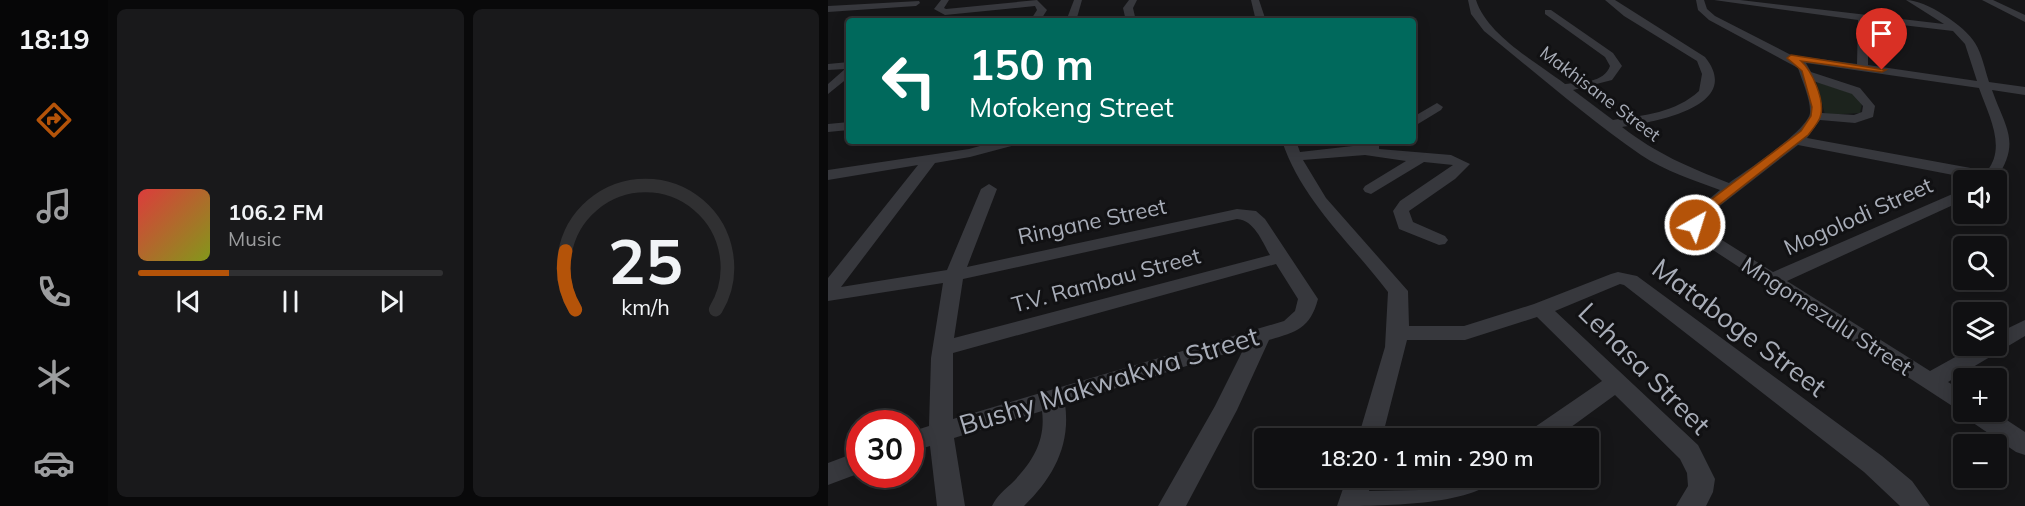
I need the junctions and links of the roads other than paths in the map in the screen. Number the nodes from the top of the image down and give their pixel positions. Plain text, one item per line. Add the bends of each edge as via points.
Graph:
1 (937, 0) edge
2 (945, 0) edge
3 (1078, 0) edge
4 (1133, 0) edge
5 (1255, 0) edge
6 (1472, 0) edge
7 (1609, 0) edge
8 (1700, 0) edge
9 (1718, 0) edge
10 (1910, 0) edge
11 (1986, 0) edge
12 (917, 2) edge
13 (1037, 2) edge
14 (1006, 3) edge
15 (1830, 3) dead end
16 (828, 9) edge
17 (908, 12) dead end
18 (1548, 12) dead end
19 (999, 18) edge
20 (1037, 18) edge
21 (1072, 18) edge
22 (1130, 18) edge
23 (1260, 18) edge
24 (1859, 18) junction
25 (2025, 19) edge
26 (1958, 29) junction
27 (1791, 58) junction
28 (846, 65) edge
29 (1862, 66) junction
30 (828, 67) edge
31 (846, 75) edge
32 (1808, 75) junction
33 (1985, 85) junction
34 (1561, 88) junction
35 (828, 90) edge
36 (2025, 91) edge
37 (1437, 107) dead end
38 (1816, 116) junction
39 (1416, 121) edge
40 (1610, 124) junction
41 (846, 126) edge
42 (828, 128) edge
43 (1794, 141) junction
44 (1005, 144) edge
45 (1376, 144) edge
46 (1291, 149) edge
47 (1365, 150) junction
48 (1422, 157) junction
49 (930, 160) junction
50 (1994, 170) edge
51 (1953, 171) edge
52 (828, 175) edge
53 (989, 189) dead end
54 (1371, 189) dead end
55 (1730, 189) junction
56 (1953, 199) edge
57 (1439, 240) dead end
58 (1282, 257) junction
59 (954, 275) junction
60 (1772, 280) junction
61 (828, 293) edge
62 (1541, 309) junction
63 (1304, 314) joint
64 (2025, 327) edge
65 (1399, 333) junction
66 (1260, 337) junction
67 (2007, 337) edge
68 (943, 348) junction
69 (1974, 356) edge
70 (1617, 382) junction
71 (1930, 382) junction
72 (1953, 397) edge
73 (1052, 399) junction
74 (1990, 422) edge
75 (1373, 428) edge
76 (1552, 428) edge
77 (942, 431) junction
78 (924, 437) edge
79 (2025, 445) edge
80 (846, 467) edge
81 (828, 474) edge
82 (1357, 488) edge
83 (1465, 488) edge
84 (1352, 504) edge
85 (951, 506) edge
86 (1006, 506) edge
87 (1172, 506) edge
88 (1690, 506) edge
89 (1916, 506) edge

1 - 12 street
2 - 14 street via 939,9 945,12
3 - 21 street
4 - 22 street via 1128,8
5 - 23 street
6 - 34 street, Makhisane Street via 1487,29
7 - 40 street via 1619,10 1701,59 1708,74 1706,92 1686,107 1652,118
8 - 27 street via 1707,14 1720,23
9 - 24 street
10 - 26 street
11 - 25 street
12 - 16 street
12 - 17 street
13 - 14 street
13 - 20 street via 1042,10
14 - 19 street
15 - 24 street via 1842,4
18 - 34 street via 1609,55 1616,66 1610,77
24 - 26 street
24 - 29 street
26 - 33 street via 1970,43
27 - 29 street
27 - 32 street
28 - 30 street
29 - 33 street
31 - 35 street
32 - 38 street
32 - 38 street via 1856,91 1869,106 1868,114 1855,118
33 - 36 street
33 - 50 street via 2005,146 2004,156
34 - 40 street, Makhisane Street
37 - 39 street
38 - 43 street
40 - 55 street, Makhisane Street via 1656,159
41 - 42 street
43 - 51 street
43 - 55 street
44 - 49 street
45 - 47 street
46 - 47 street
46 - 65 street via 1310,188 1398,291
47 - 48 street
48 - 54 street
48 - 57 street via 1463,164 1401,211 1405,225
49 - 52 street
49 - 61 street
53 - 59 street
55 - 60 street, Mngomezulu Street via 1695,217 1695,225 1699,233
56 - 60 street, Mogolodi Street
58 - 59 street, Ringane Street via 1256,219 1238,214
58 - 63 street, Ringane Street via 1308,299
58 - 68 street, T.V. Rambau Street
59 - 61 street, Ringane Street
59 - 68 street
60 - 71 street, Mngomezulu Street
62 - 65 street, Mataboge Street via 1465,333
62 - 70 street, Lehasa Street
62 - 89 street, Mataboge Street via 1618,278 1630,280 1873,464 1903,489
63 - 66 street, Bushy Makwakwa Street via 1291,326
64 - 67 street
65 - 75 street
66 - 73 street, Bushy Makwakwa Street
66 - 87 street via 1225,411
68 - 77 street
69 - 71 street
70 - 76 street
70 - 88 street, Lehasa Street via 1689,452 1700,468 1702,490
71 - 72 street, Mngomezulu Street
73 - 77 street, Bushy Makwakwa Street
73 - 86 street via 1056,433 1048,459
74 - 79 street
77 - 78 street, Bushy Makwakwa Street
77 - 85 street
80 - 81 street
82 - 84 street
83 - 84 street via 1433,504

